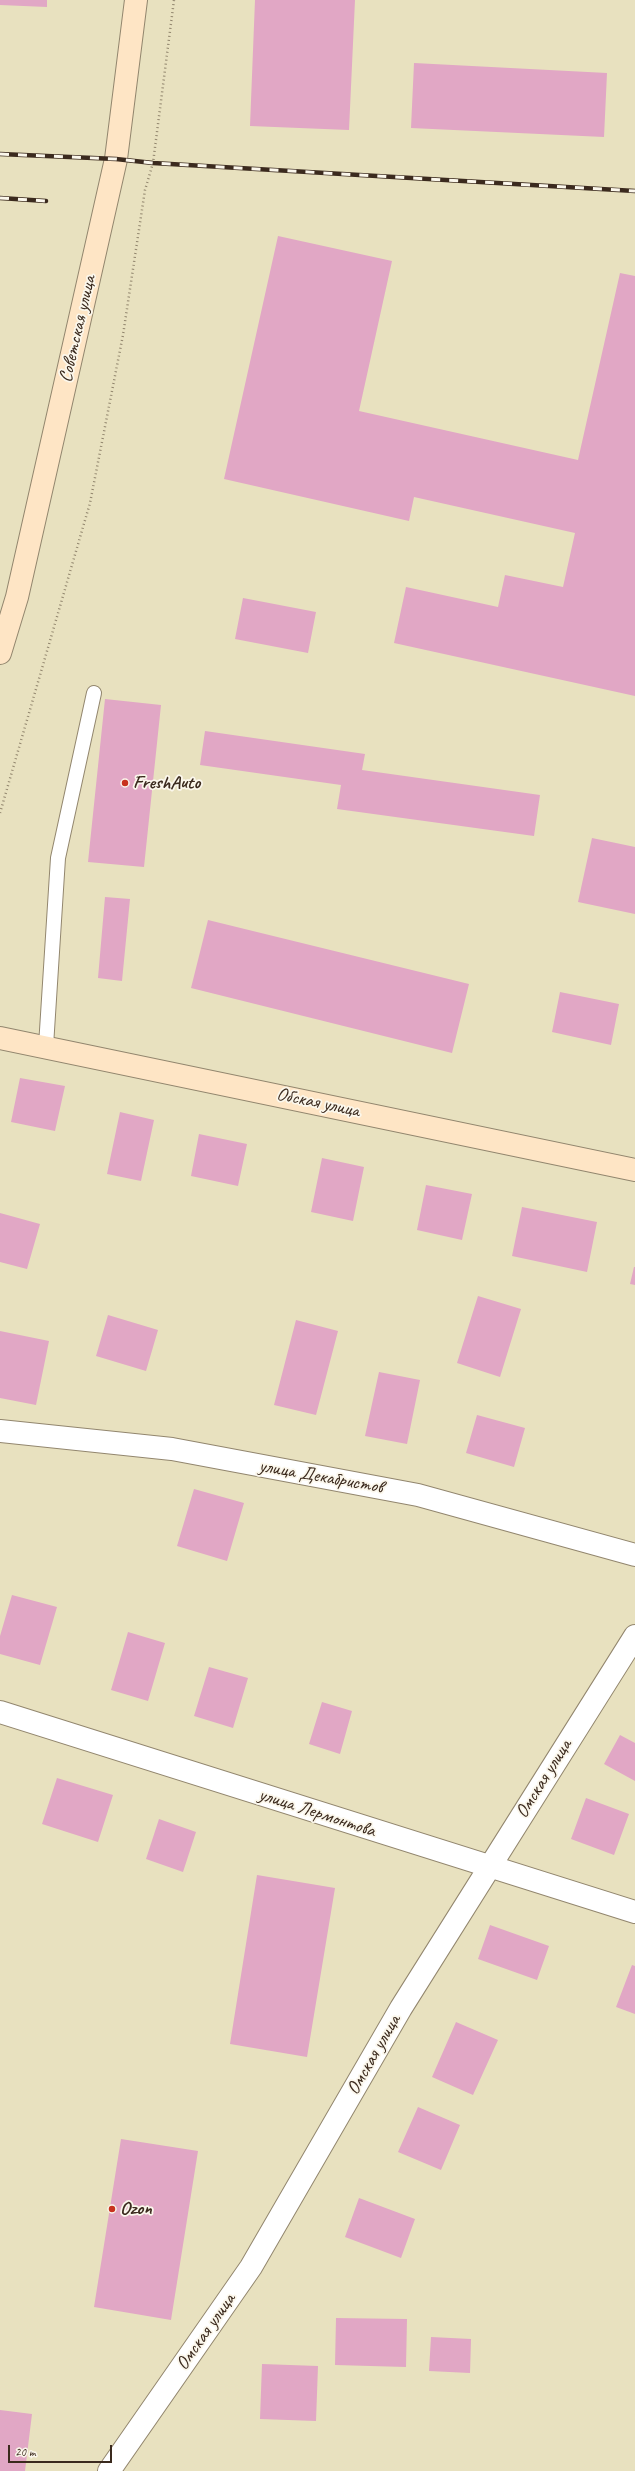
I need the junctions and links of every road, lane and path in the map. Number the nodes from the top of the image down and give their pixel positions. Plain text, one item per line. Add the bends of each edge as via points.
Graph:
1 (136, 0) edge
2 (174, 0) edge
3 (0, 653) edge
4 (94, 692) dead end
5 (0, 813) edge
6 (0, 1038) edge
7 (46, 1046) junction
8 (635, 1170) edge
9 (0, 1431) edge
10 (635, 1554) edge
11 (635, 1636) edge
12 (0, 1712) edge
13 (488, 1867) junction
14 (635, 1912) edge
15 (109, 2471) edge

1 - 3 main road, Советская улица via 116,159 17,597
2 - 5 path via 153,163 145,190 122,335 90,503
4 - 7 lane via 58,858
6 - 7 main road, Обская улица
7 - 8 main road, Обская улица
9 - 10 street, улица Декабристов via 172,1449 418,1495
11 - 13 street, Омская улица
12 - 13 street, улица Лермонтова
13 - 14 street, улица Лермонтова
13 - 15 street, Омская улица via 401,2008 251,2267

